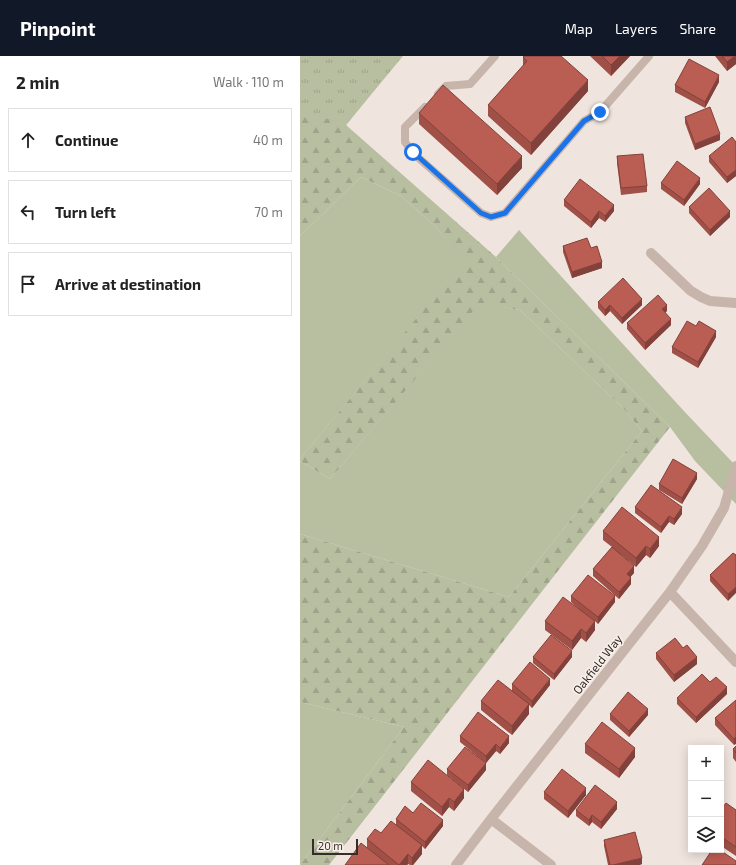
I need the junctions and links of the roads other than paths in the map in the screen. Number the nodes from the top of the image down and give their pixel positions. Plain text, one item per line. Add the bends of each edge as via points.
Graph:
1 (495, 56) edge
2 (649, 56) edge
3 (651, 253) dead end
4 (736, 303) edge
5 (736, 466) edge
6 (670, 592) junction
7 (736, 662) edge
8 (491, 819) junction
9 (456, 865) edge
10 (551, 865) edge

1 - 2 lane via 470,84 446,86 405,127 405,142 413,152 481,213 491,217 505,213 584,121 600,112
3 - 4 street via 691,291 701,297 710,301
5 - 6 street, Oakfield Way via 724,508 702,546
6 - 7 street
6 - 8 street, Oakfield Way
8 - 9 street, Oakfield Way
8 - 10 street

